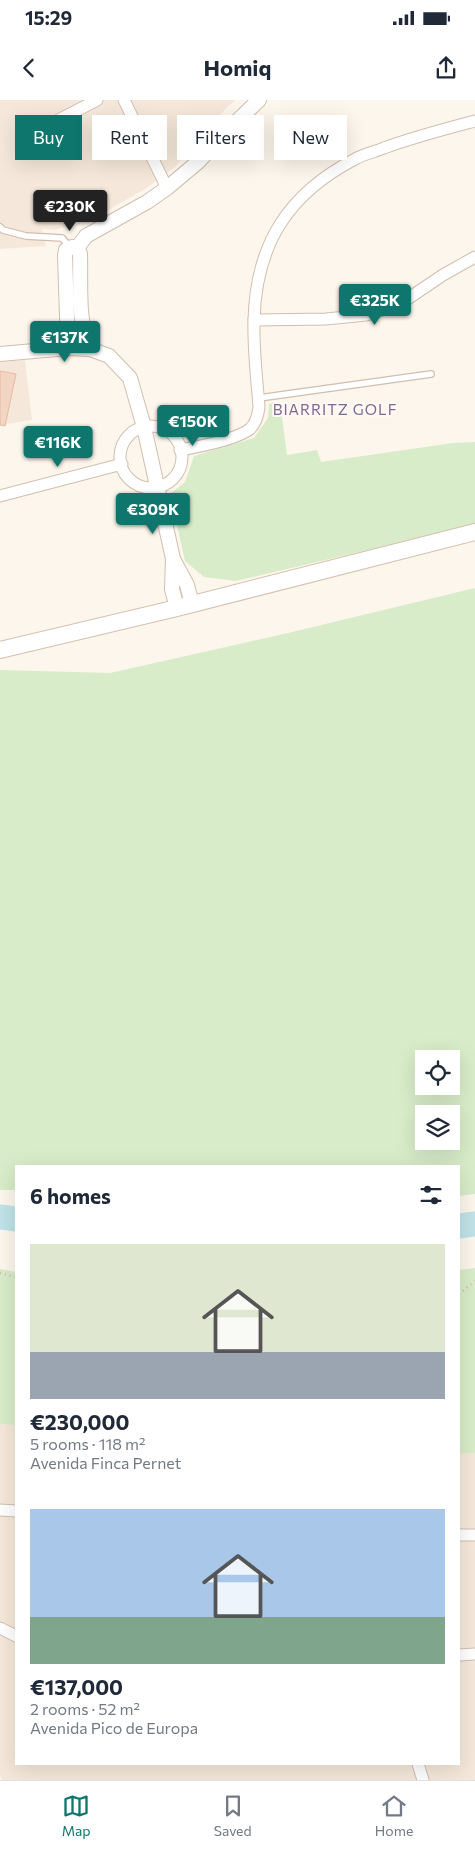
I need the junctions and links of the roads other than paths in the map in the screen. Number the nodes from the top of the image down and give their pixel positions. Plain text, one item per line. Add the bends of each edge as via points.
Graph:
1 (97, 100) edge
2 (124, 100) edge
3 (259, 100) edge
4 (68, 115) edge
5 (475, 120) edge
6 (167, 188) junction
7 (0, 227) edge
8 (73, 247) junction
9 (475, 257) edge
10 (254, 320) junction
11 (68, 348) junction
12 (90, 349) junction
13 (0, 354) edge
14 (431, 374) dead end
15 (259, 398) junction
16 (144, 426) junction
17 (180, 450) junction
18 (122, 464) junction
19 (158, 487) junction
20 (0, 496) edge
21 (475, 532) edge
22 (185, 606) junction
23 (0, 650) edge
24 (0, 1510) edge
25 (15, 1511) edge
26 (460, 1535) edge
27 (475, 1535) edge
28 (0, 1628) edge
29 (15, 1636) edge
30 (475, 1654) edge
31 (460, 1655) edge
32 (418, 1765) edge
33 (423, 1780) edge

1 - 4 street
2 - 6 street
3 - 6 street via 198,162
5 - 10 street via 357,158 320,179 295,203 274,232 260,268
6 - 8 street
7 - 8 lane via 26,236 62,238
8 - 11 street via 66,250 65,255
8 - 12 street via 80,254 82,312 85,340
9 - 10 street via 400,304 366,315
10 - 15 street
11 - 12 street
11 - 13 street
12 - 16 street via 109,356 130,378
14 - 15 lane
15 - 17 street via 257,419 250,429 239,435
16 - 17 street via 163,428 177,441
16 - 18 street via 127,436 120,454
16 - 19 street
17 - 19 street via 179,469 167,483
18 - 19 street via 124,473 139,486
18 - 20 street
19 - 22 street via 173,559 187,585
21 - 22 main road
22 - 23 main road
24 - 25 street
26 - 27 street
28 - 29 street
30 - 31 street
32 - 33 street

